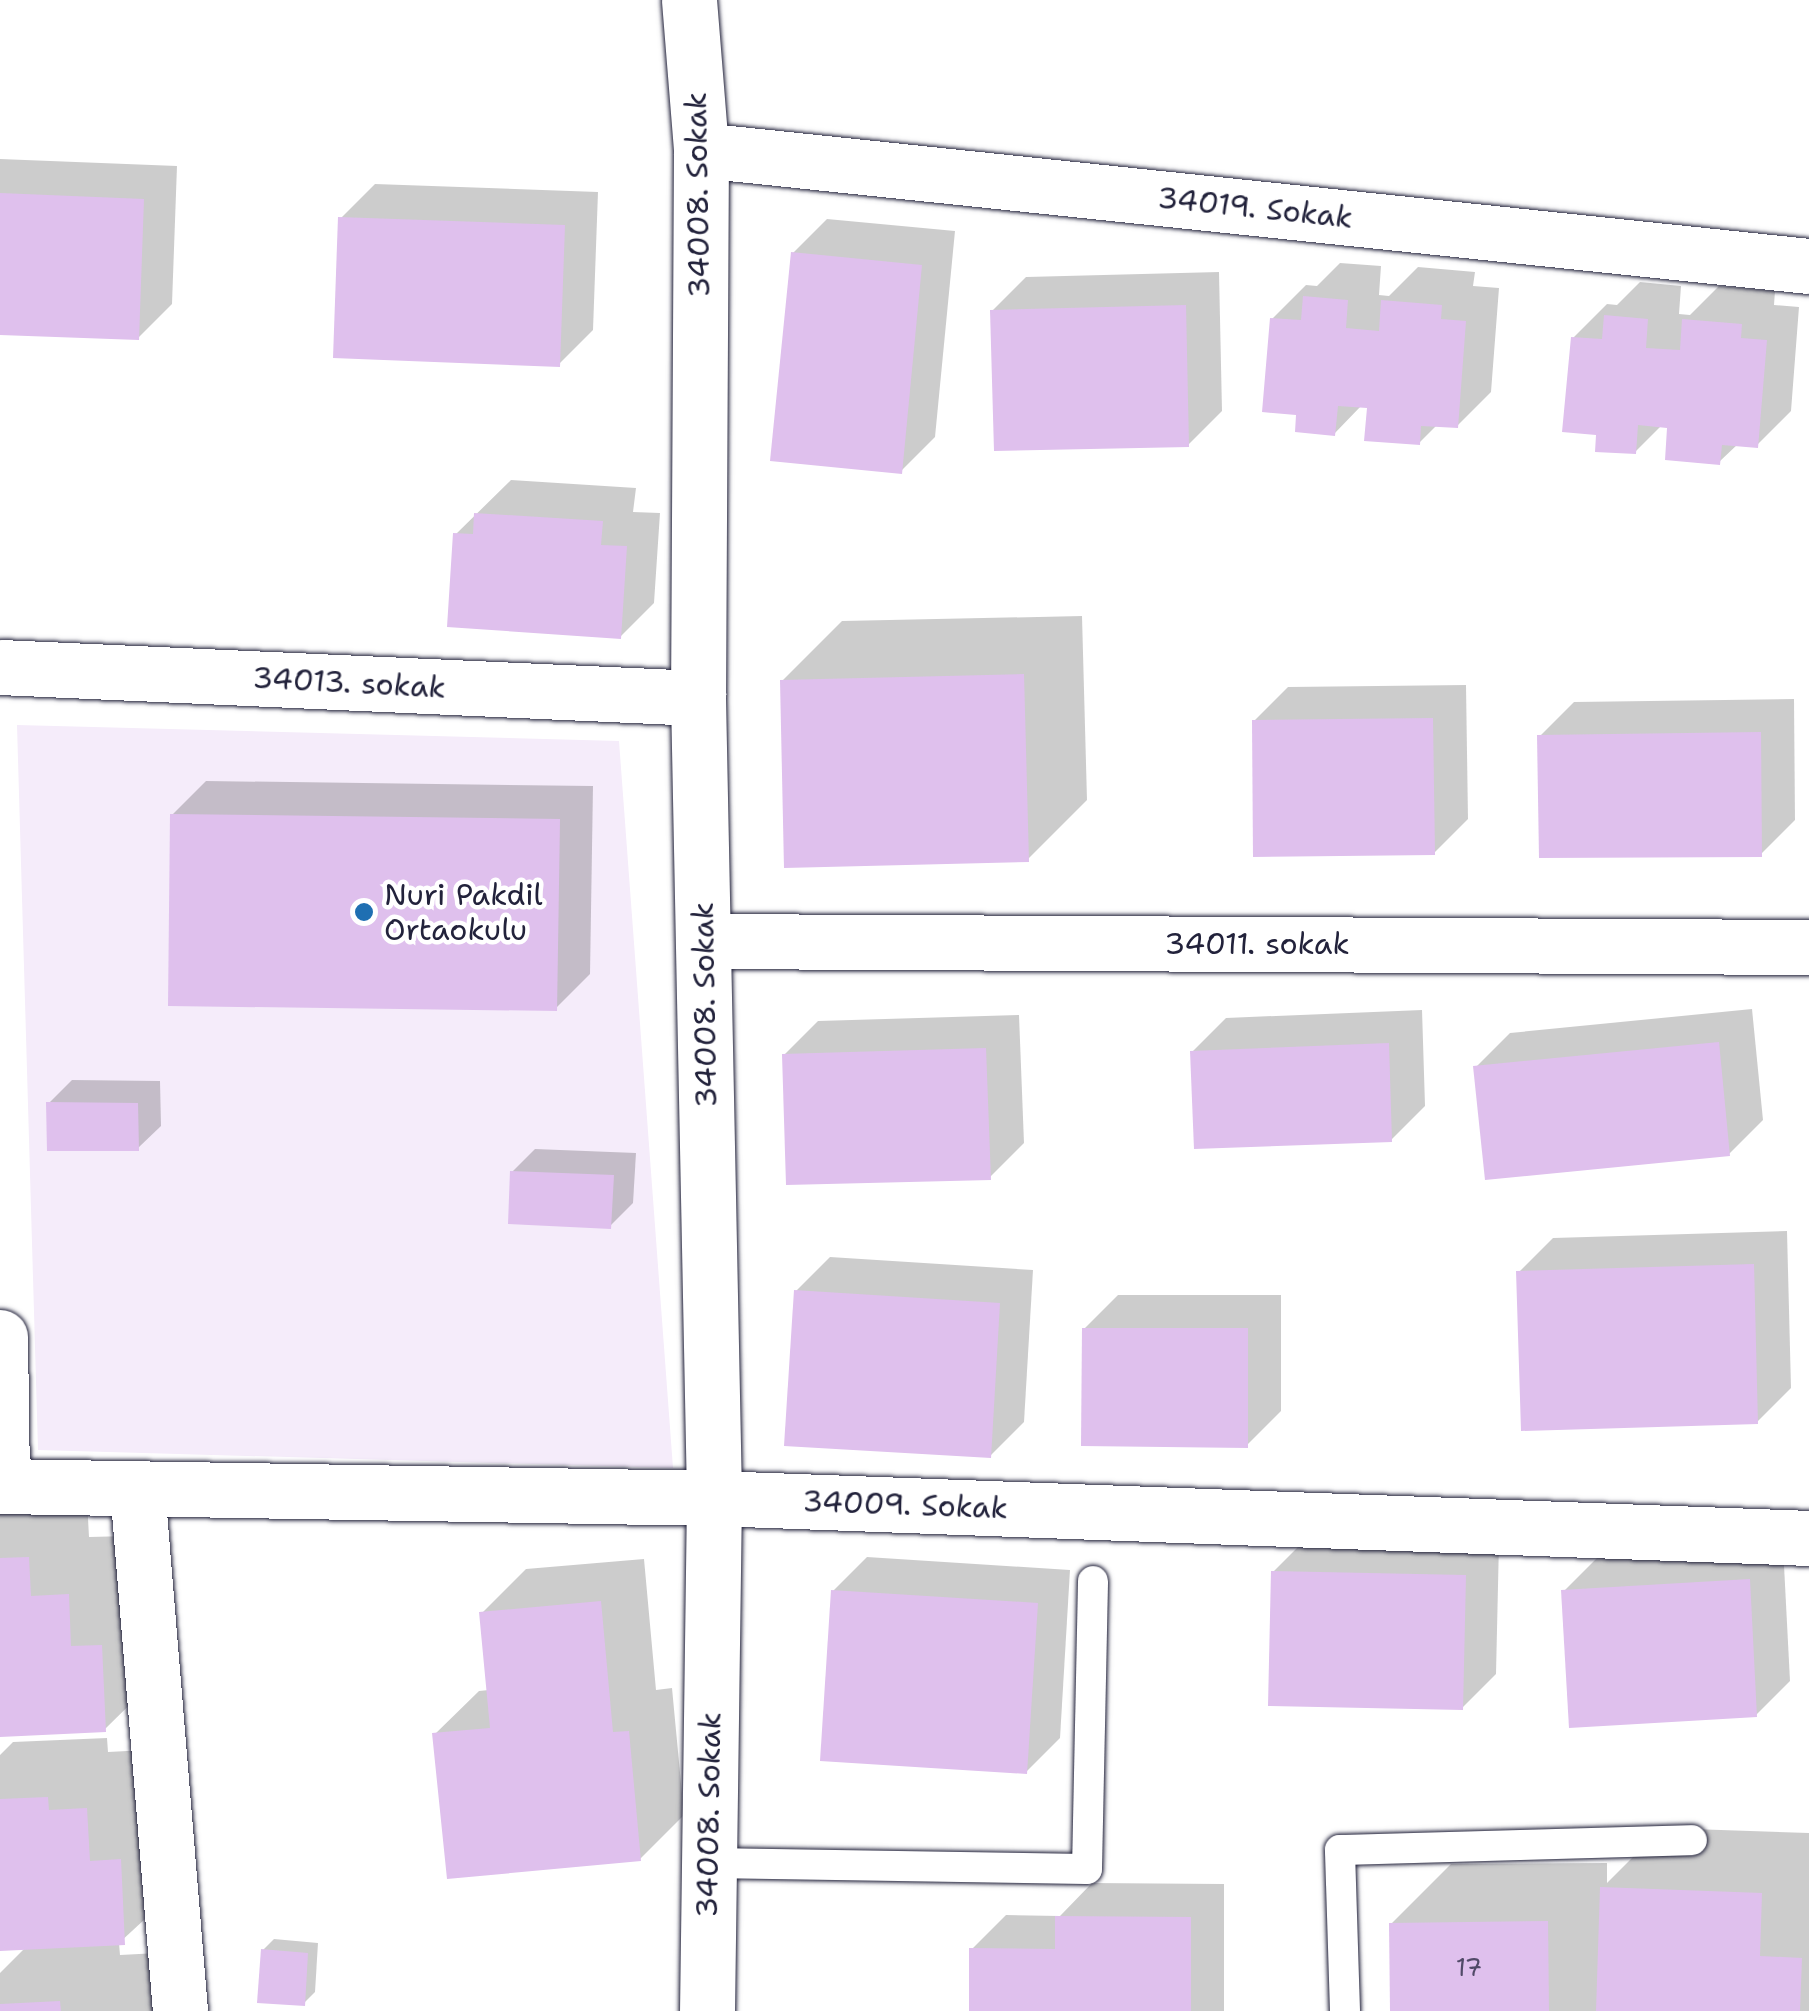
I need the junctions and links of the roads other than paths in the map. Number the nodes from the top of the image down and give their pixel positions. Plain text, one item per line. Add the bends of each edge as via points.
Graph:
1 (689, 0) edge
2 (701, 150) junction
3 (1809, 266) edge
4 (0, 667) edge
5 (698, 698) junction
6 (704, 941) junction
7 (1809, 947) edge
8 (0, 1337) edge
9 (1, 1486) edge
10 (137, 1488) junction
11 (714, 1498) junction
12 (1809, 1538) edge
13 (1093, 1580) dead end
14 (1692, 1840) dead end
15 (708, 1862) junction
16 (180, 2011) edge
17 (706, 2011) edge
18 (1345, 2011) edge

1 - 2 street, 34008. Sokak
2 - 3 street, 34019. Sokak
2 - 5 street, 34008. Sokak
4 - 5 street, 34013. sokak
5 - 6 street, 34008. Sokak
6 - 7 street, 34011. sokak
6 - 11 street, 34008. Sokak
8 - 9 street
9 - 10 street, 34009. Sokak
10 - 11 street, 34009. Sokak
10 - 16 street
11 - 12 street, 34009. Sokak
11 - 15 street, 34008. Sokak
13 - 15 lane via 1088,1870
14 - 18 lane via 1340,1850
15 - 17 street, 34008. Sokak

